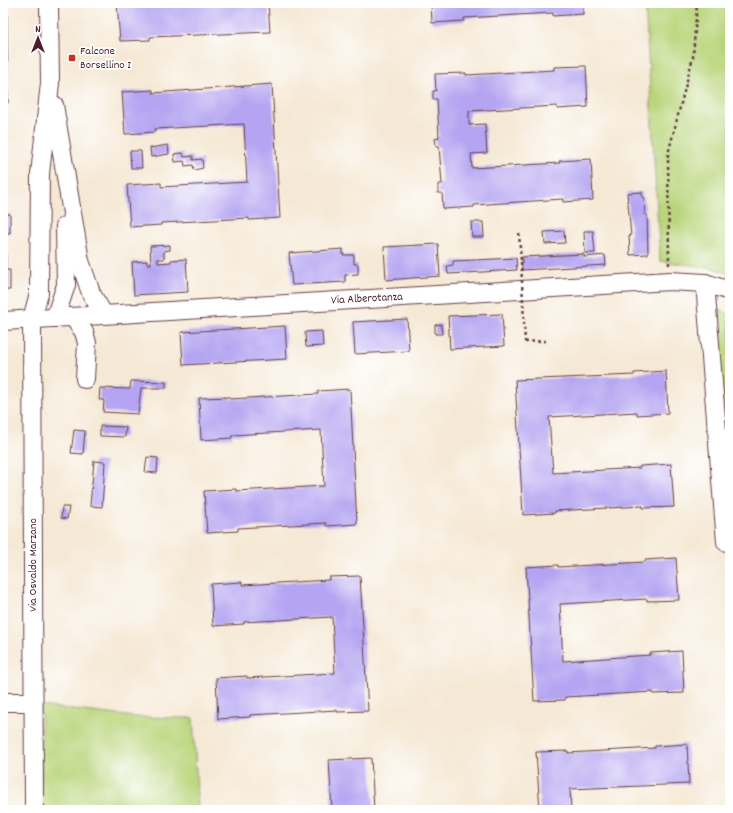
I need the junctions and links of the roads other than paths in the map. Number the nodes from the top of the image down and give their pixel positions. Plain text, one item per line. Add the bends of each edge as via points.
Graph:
1 (49, 3) edge
2 (50, 83) junction
3 (705, 283) junction
4 (730, 291) edge
5 (104, 315) junction
6 (73, 316) junction
7 (55, 318) junction
8 (32, 319) junction
9 (3, 321) edge
10 (85, 379) dead end
11 (726, 542) dead end
12 (3, 702) edge
13 (33, 702) junction
14 (34, 810) edge

1 - 2 street
2 - 5 street via 80,261 91,293
2 - 7 street via 65,223 66,285
2 - 8 street, Via Osvaldo Marzano via 40,174 39,293
3 - 4 street, Via Alberotanza
3 - 5 street, Via Alberotanza via 670,281
3 - 11 street
5 - 6 street, Via Alberotanza
6 - 7 street, Via Alberotanza
6 - 10 street via 84,332
7 - 8 street, Via Alberotanza
8 - 9 street, Via Alberotanza
8 - 13 street, Via Osvaldo Marzano
12 - 13 street
13 - 14 street, Via Osvaldo Marzano

